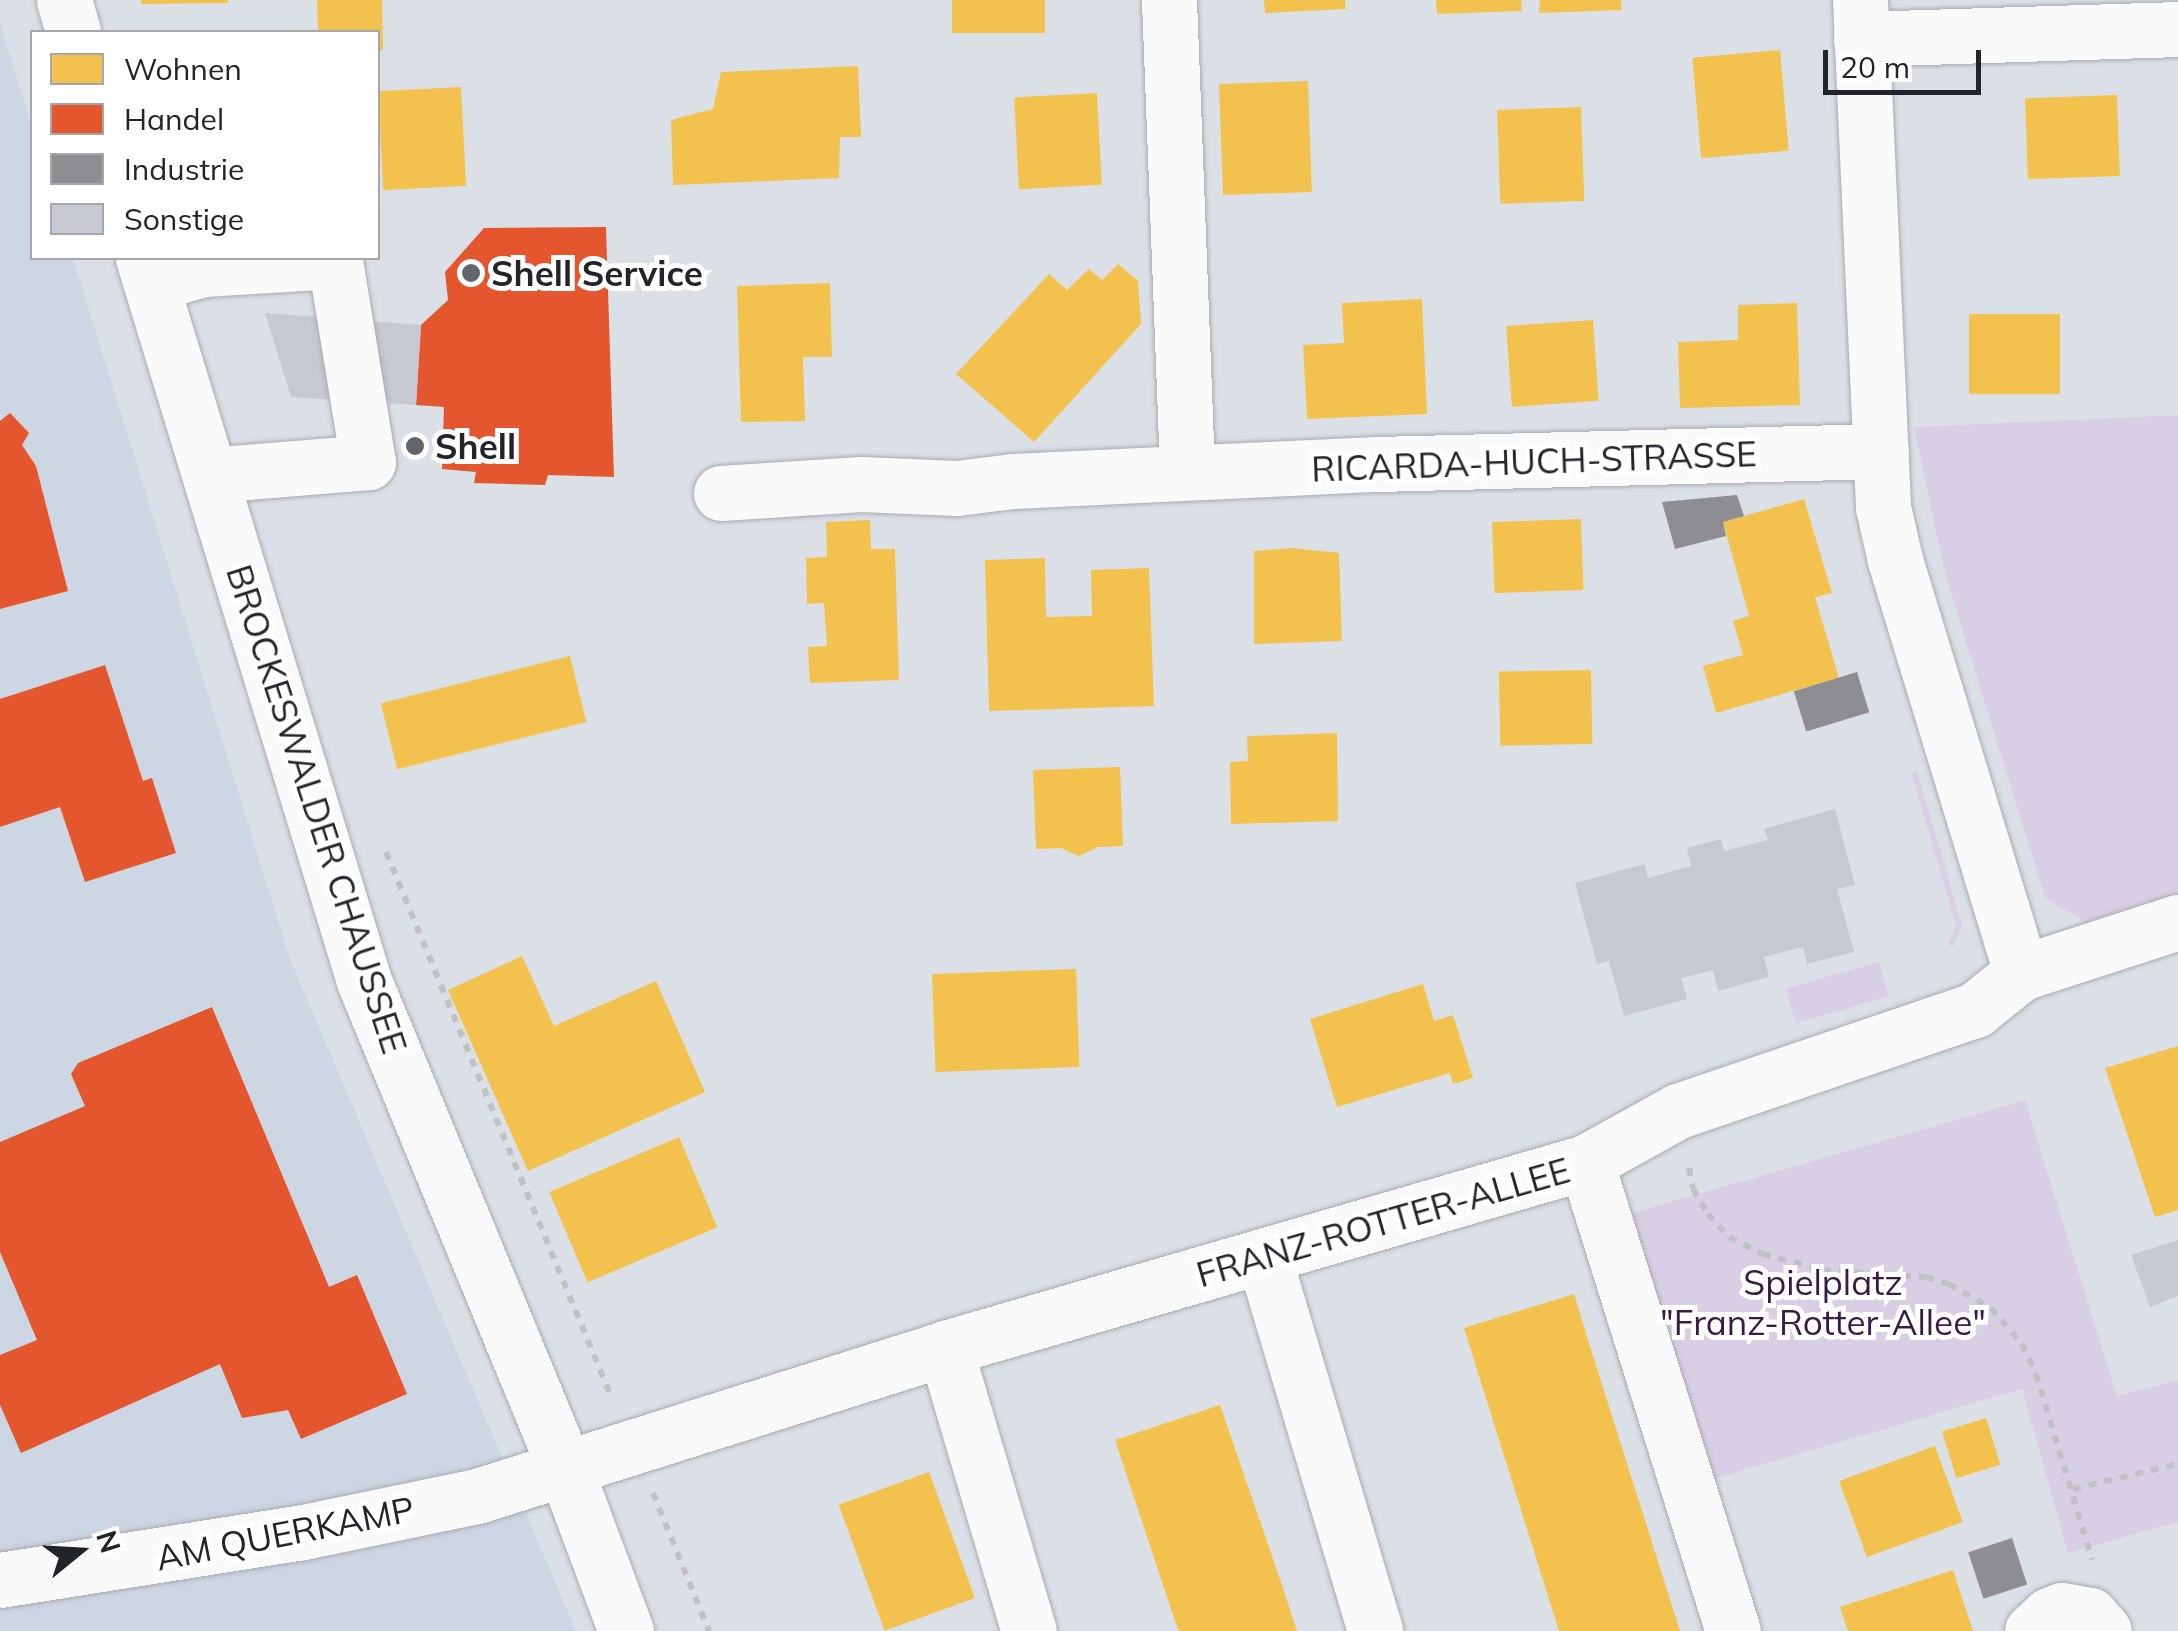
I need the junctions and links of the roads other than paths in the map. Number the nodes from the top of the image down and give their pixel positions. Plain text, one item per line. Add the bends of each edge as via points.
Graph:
1 (64, 0) edge
2 (1163, 9) edge
3 (1861, 20) edge
4 (2178, 29) edge
5 (72, 30) edge
6 (147, 271) edge
7 (1881, 451) junction
8 (1188, 472) junction
9 (210, 476) junction
10 (721, 493) dead end
11 (2178, 922) edge
12 (2021, 973) junction
13 (1586, 1162) junction
14 (1264, 1258) junction
15 (945, 1348) junction
16 (565, 1468) junction
17 (0, 1580) edge
18 (2097, 1623) edge
19 (626, 1631) edge
20 (1029, 1631) edge
21 (1376, 1631) edge
22 (1733, 1631) edge
23 (2032, 1631) edge

1 - 5 street
2 - 8 street
3 - 4 street
3 - 7 street
6 - 9 street, BROCKESWALDER CHAUSSEE
6 - 9 street via 335,260 368,462
7 - 8 street, RICARDA-HUCH-STRASSE
7 - 12 street via 1895,560
8 - 10 street, RICARDA-HUCH-STRASSE via 956,488 861,484
9 - 16 street, BROCKESWALDER CHAUSSEE via 364,980
11 - 12 street, FRANZ-ROTTER-ALLEE
12 - 13 street, FRANZ-ROTTER-ALLEE via 1975,1010 1678,1111
13 - 14 street, FRANZ-ROTTER-ALLEE
13 - 22 street
14 - 15 street, FRANZ-ROTTER-ALLEE
14 - 21 street
15 - 16 street, FRANZ-ROTTER-ALLEE
15 - 20 street
16 - 17 street, AM QUERKAMP via 476,1496 303,1532
16 - 19 street, BROCKESWALDER CHAUSSEE
18 - 23 street via 2062,1610

